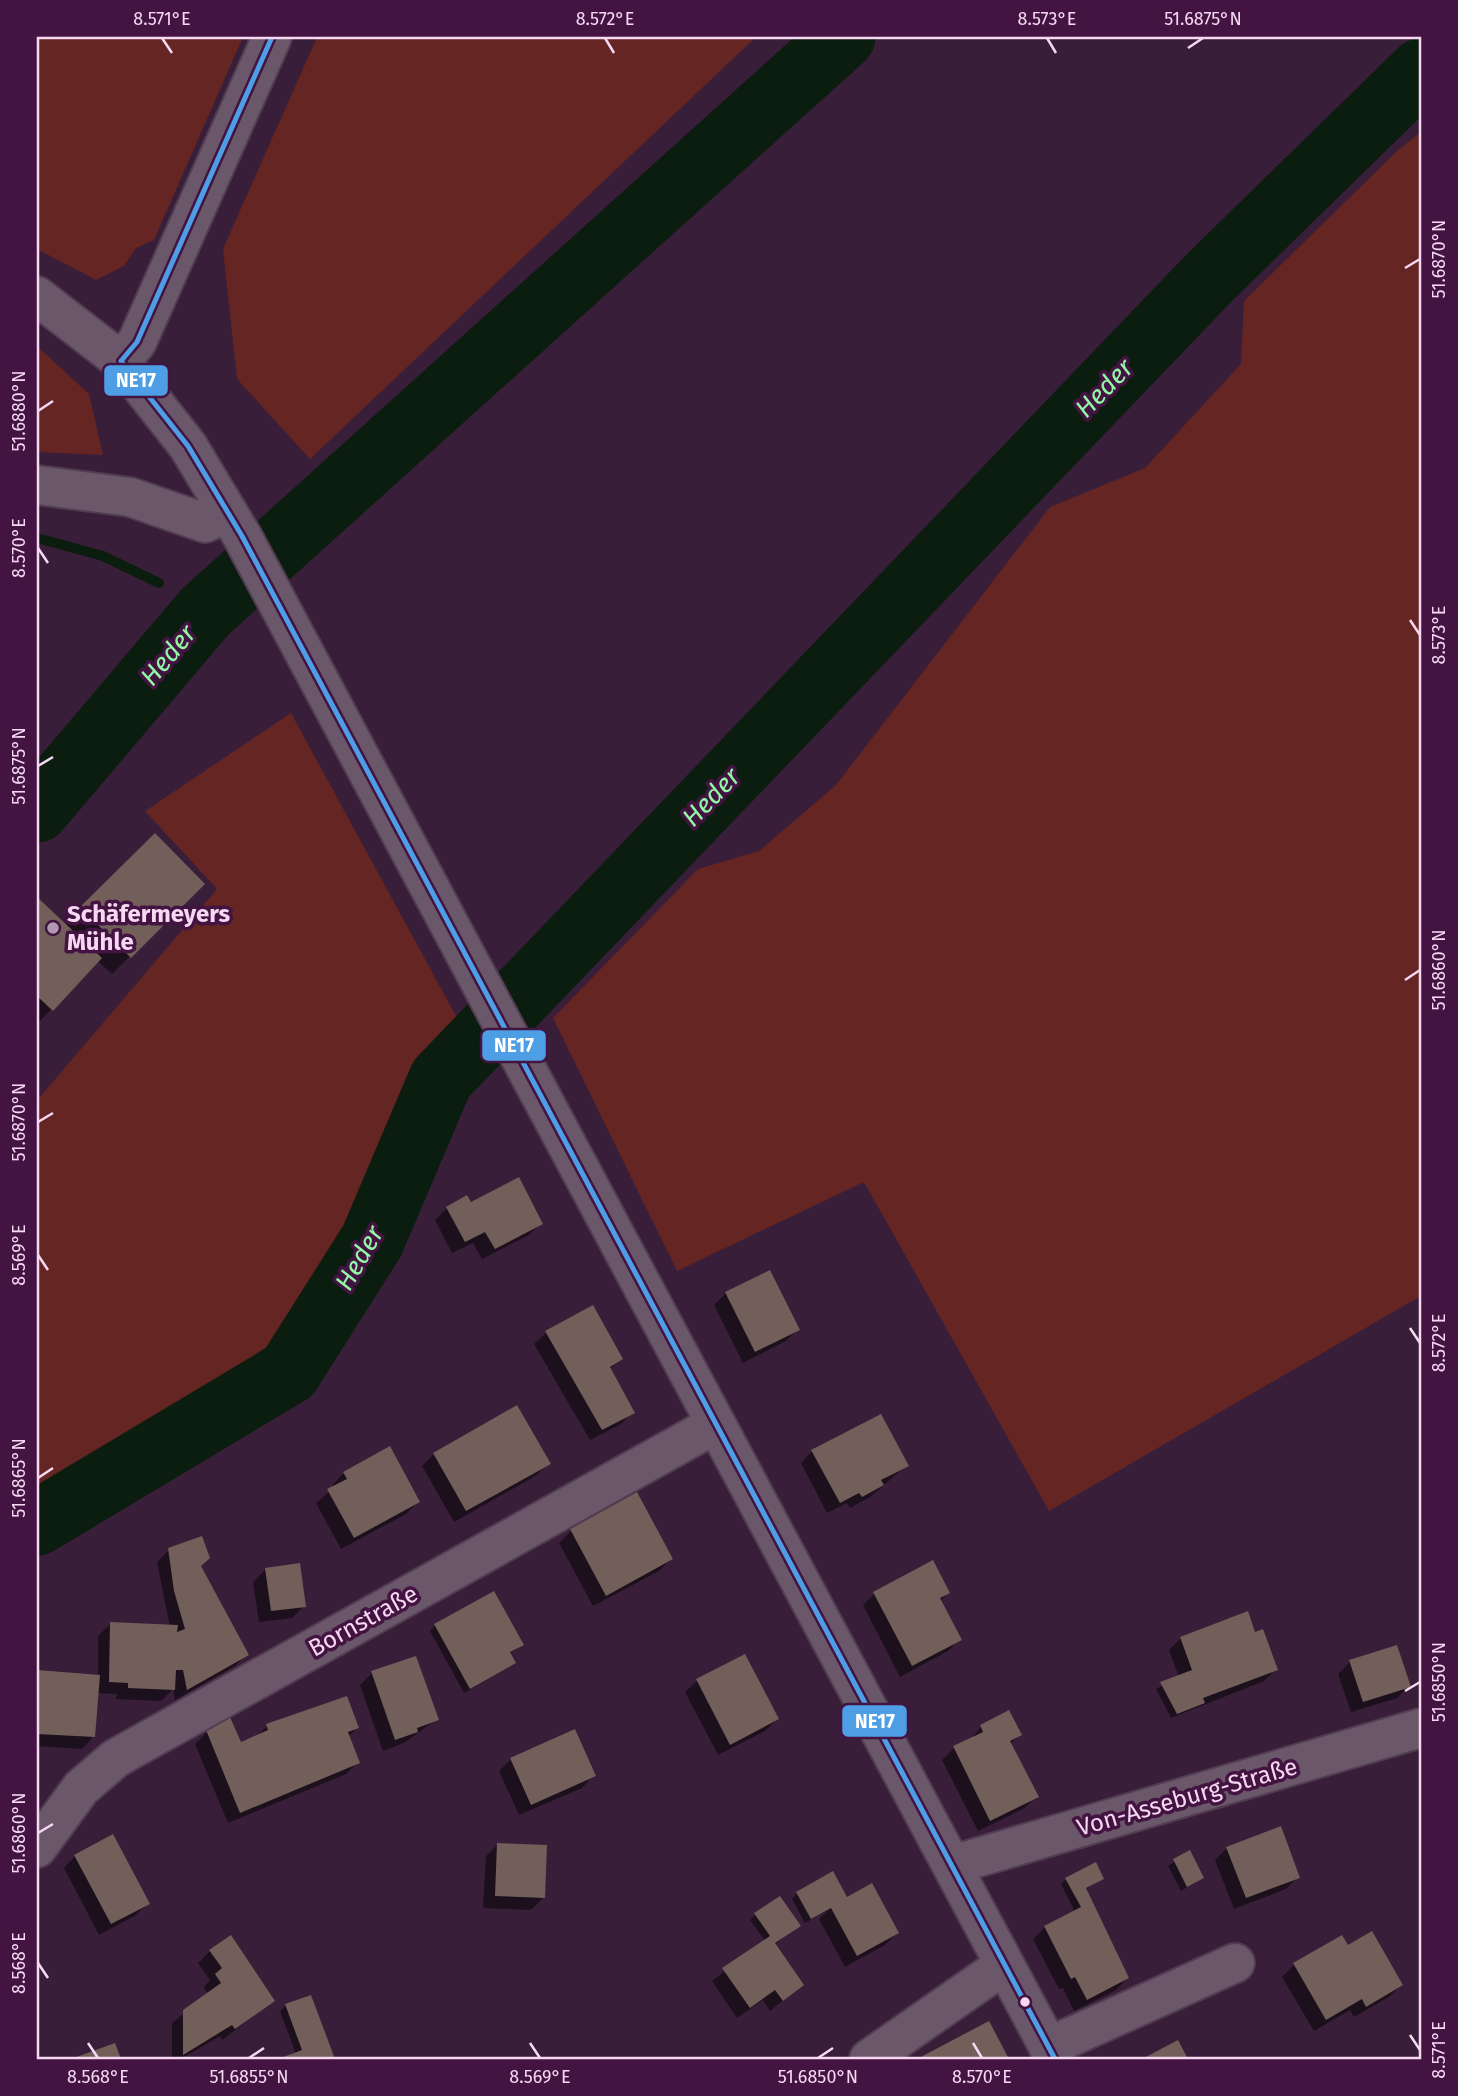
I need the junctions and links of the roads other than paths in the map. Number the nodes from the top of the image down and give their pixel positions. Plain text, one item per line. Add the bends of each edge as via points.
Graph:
1 (272, 37) edge
2 (37, 296) edge
3 (121, 361) junction
4 (37, 485) edge
5 (235, 524) junction
6 (716, 1424) junction
7 (1421, 1728) edge
8 (37, 1848) edge
9 (953, 1866) junction
10 (1235, 1963) dead end
11 (1004, 1965) junction
12 (1051, 2053) edge
13 (869, 2059) edge

1 - 3 street via 137,342
2 - 3 street
3 - 5 street via 188,446
4 - 5 street via 130,497 205,523
5 - 6 street
6 - 8 street, Bornstraße via 116,1758 81,1788
6 - 9 street
7 - 9 street, Von-Asseburg-Straße
9 - 11 street
10 - 12 street
11 - 12 street
11 - 13 street

